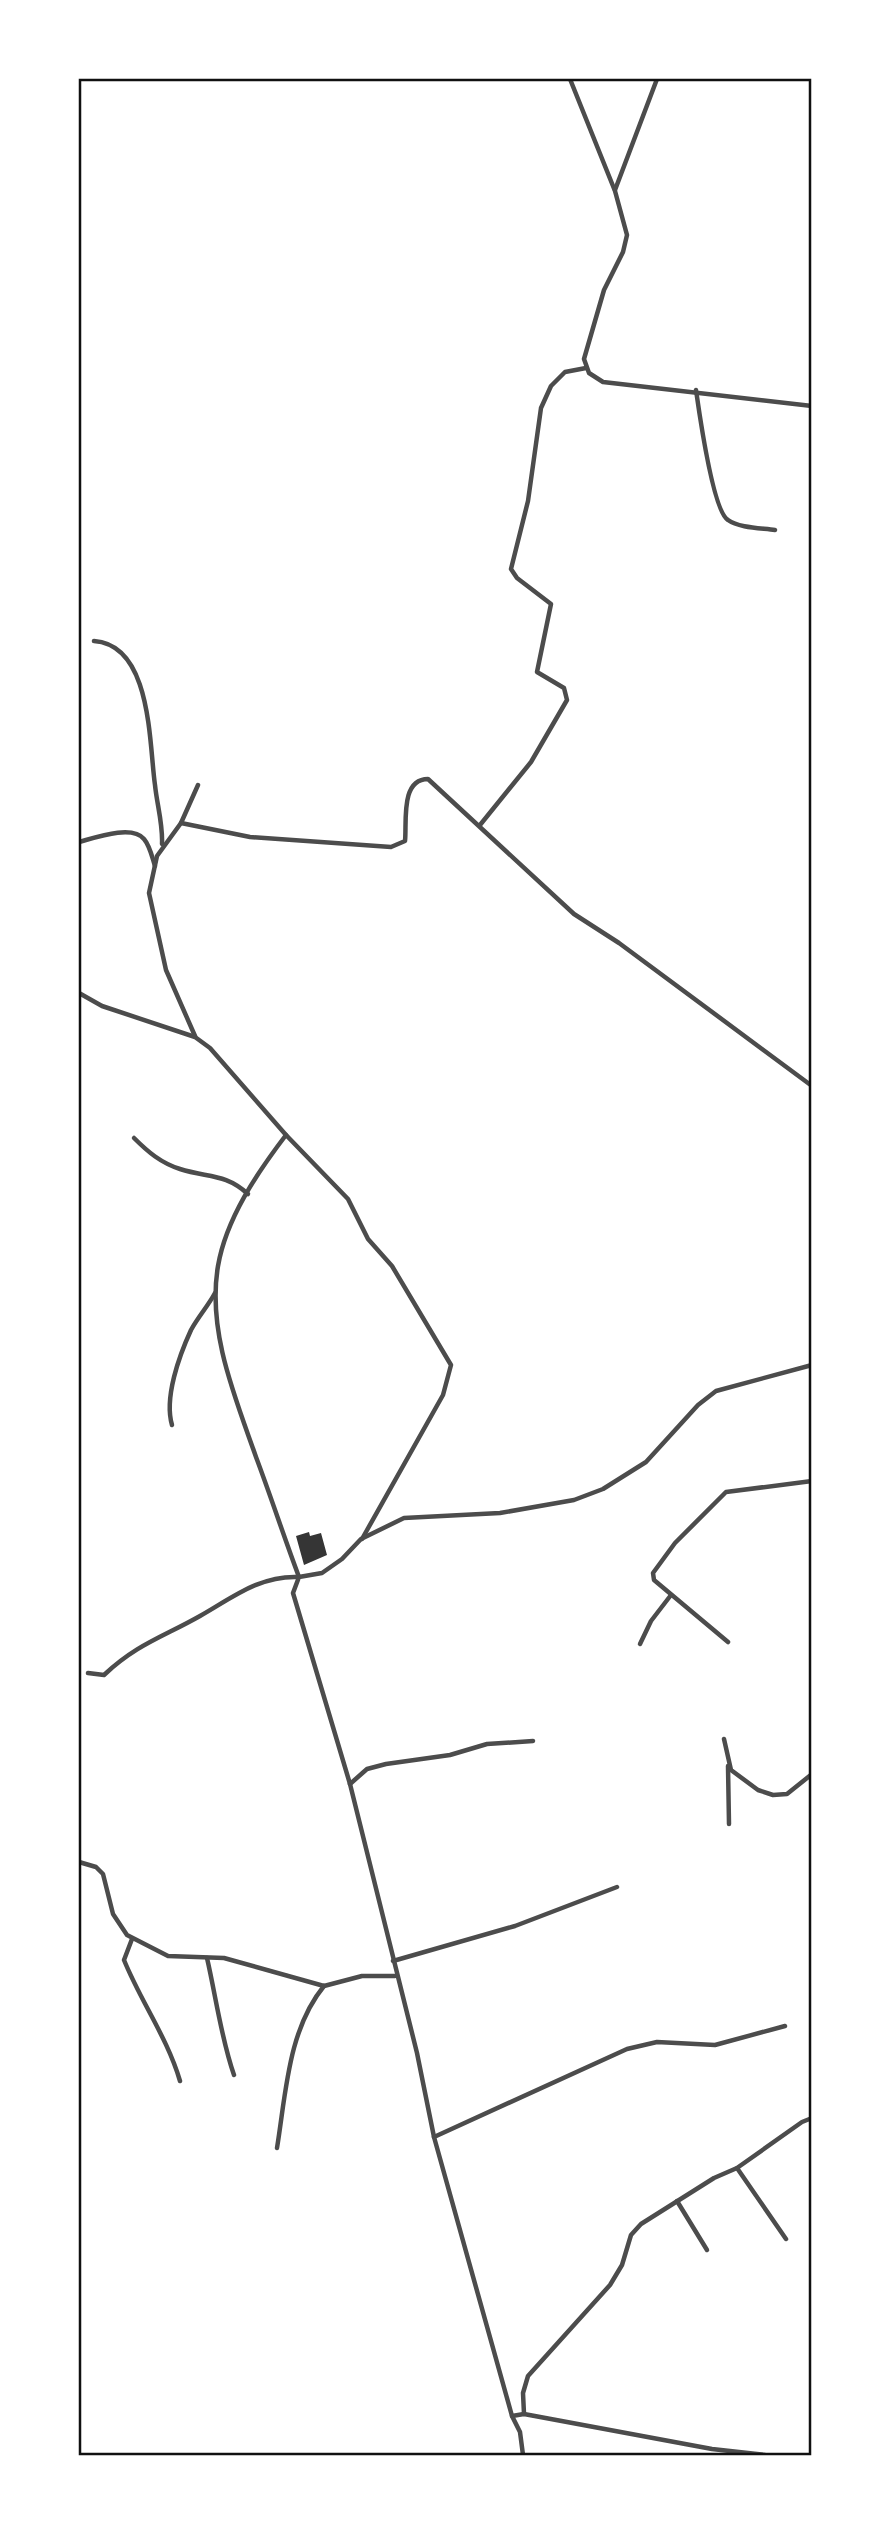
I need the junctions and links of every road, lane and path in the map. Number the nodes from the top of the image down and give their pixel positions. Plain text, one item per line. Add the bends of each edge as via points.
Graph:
1 (570, 79) edge
2 (657, 79) edge
3 (615, 191) junction
4 (586, 368) junction
5 (696, 390) junction
6 (812, 406) edge
7 (775, 530) dead end
8 (94, 640) dead end
9 (198, 785) dead end
10 (181, 823) junction
11 (480, 825) junction
12 (79, 842) edge
13 (162, 847) junction
14 (157, 870) junction
15 (79, 993) edge
16 (195, 1037) junction
17 (812, 1086) edge
18 (286, 1135) junction
19 (134, 1138) dead end
20 (248, 1194) junction
21 (215, 1292) junction
22 (812, 1365) edge
23 (172, 1426) dead end
24 (812, 1481) edge
25 (361, 1539) junction
26 (299, 1577) junction
27 (671, 1595) junction
28 (728, 1642) dead end
29 (640, 1644) dead end
30 (88, 1673) dead end
31 (724, 1739) dead end
32 (533, 1741) dead end
33 (728, 1762) junction
34 (812, 1774) edge
35 (350, 1784) junction
36 (729, 1824) dead end
37 (79, 1862) edge
38 (617, 1887) dead end
39 (132, 1939) junction
40 (206, 1958) junction
41 (393, 1961) junction
42 (395, 1976) junction
43 (324, 1986) junction
44 (785, 2026) dead end
45 (234, 2075) dead end
46 (180, 2081) dead end
47 (812, 2118) edge
48 (434, 2137) junction
49 (277, 2148) dead end
50 (737, 2168) junction
51 (677, 2201) junction
52 (786, 2239) dead end
53 (707, 2250) dead end
54 (524, 2414) junction
55 (512, 2416) junction
56 (523, 2455) edge
57 (765, 2455) edge

1 - 3 street
2 - 3 street
3 - 4 street via 626,225 626,242 604,290 585,352
4 - 5 street via 603,382
4 - 11 street via 565,372 544,399 528,501 511,569 551,604 537,672 564,688 568,697 531,762
5 - 6 street
5 - 7 street via 723,516 731,522
8 - 13 street via 113,646 143,691
9 - 10 street
10 - 11 street via 250,836 391,846 405,841 410,792 425,779
10 - 13 street
11 - 17 street via 574,914
12 - 14 street via 135,833 146,842
13 - 14 street
14 - 16 street via 149,894 150,908 166,970
15 - 16 street via 102,1006
16 - 18 street via 210,1048
18 - 20 street
18 - 25 street via 348,1199 368,1239 391,1266 451,1365 443,1395
19 - 20 street via 161,1161 228,1179
20 - 21 street via 226,1237
21 - 23 street via 185,1348 169,1408
21 - 26 street via 228,1375
22 - 25 street via 716,1391 646,1462 615,1483 574,1500 500,1513 404,1518
24 - 27 street via 729,1491 717,1499 653,1573 654,1580
25 - 26 street via 322,1573
26 - 30 street via 285,1576 251,1586 143,1643 104,1675
26 - 35 street via 294,1600
27 - 28 street
27 - 29 street
31 - 33 street
32 - 35 street via 488,1744 386,1764 359,1774
33 - 34 street via 744,1781 774,1795 795,1789
33 - 36 street
35 - 41 street
37 - 39 street via 103,1874 113,1914
38 - 41 street via 515,1926
39 - 40 street via 168,1956
39 - 46 street via 124,1960 168,2045
40 - 43 street via 224,1958
40 - 45 street
41 - 42 street
42 - 43 street via 362,1976
42 - 48 street
43 - 49 street via 310,2003 299,2031
44 - 48 street via 715,2045 657,2042 626,2049
47 - 50 street
48 - 55 street
50 - 51 street
50 - 52 street
51 - 53 street
51 - 54 street via 635,2230 610,2285 532,2370 523,2393
54 - 55 street
54 - 57 street
55 - 56 street

